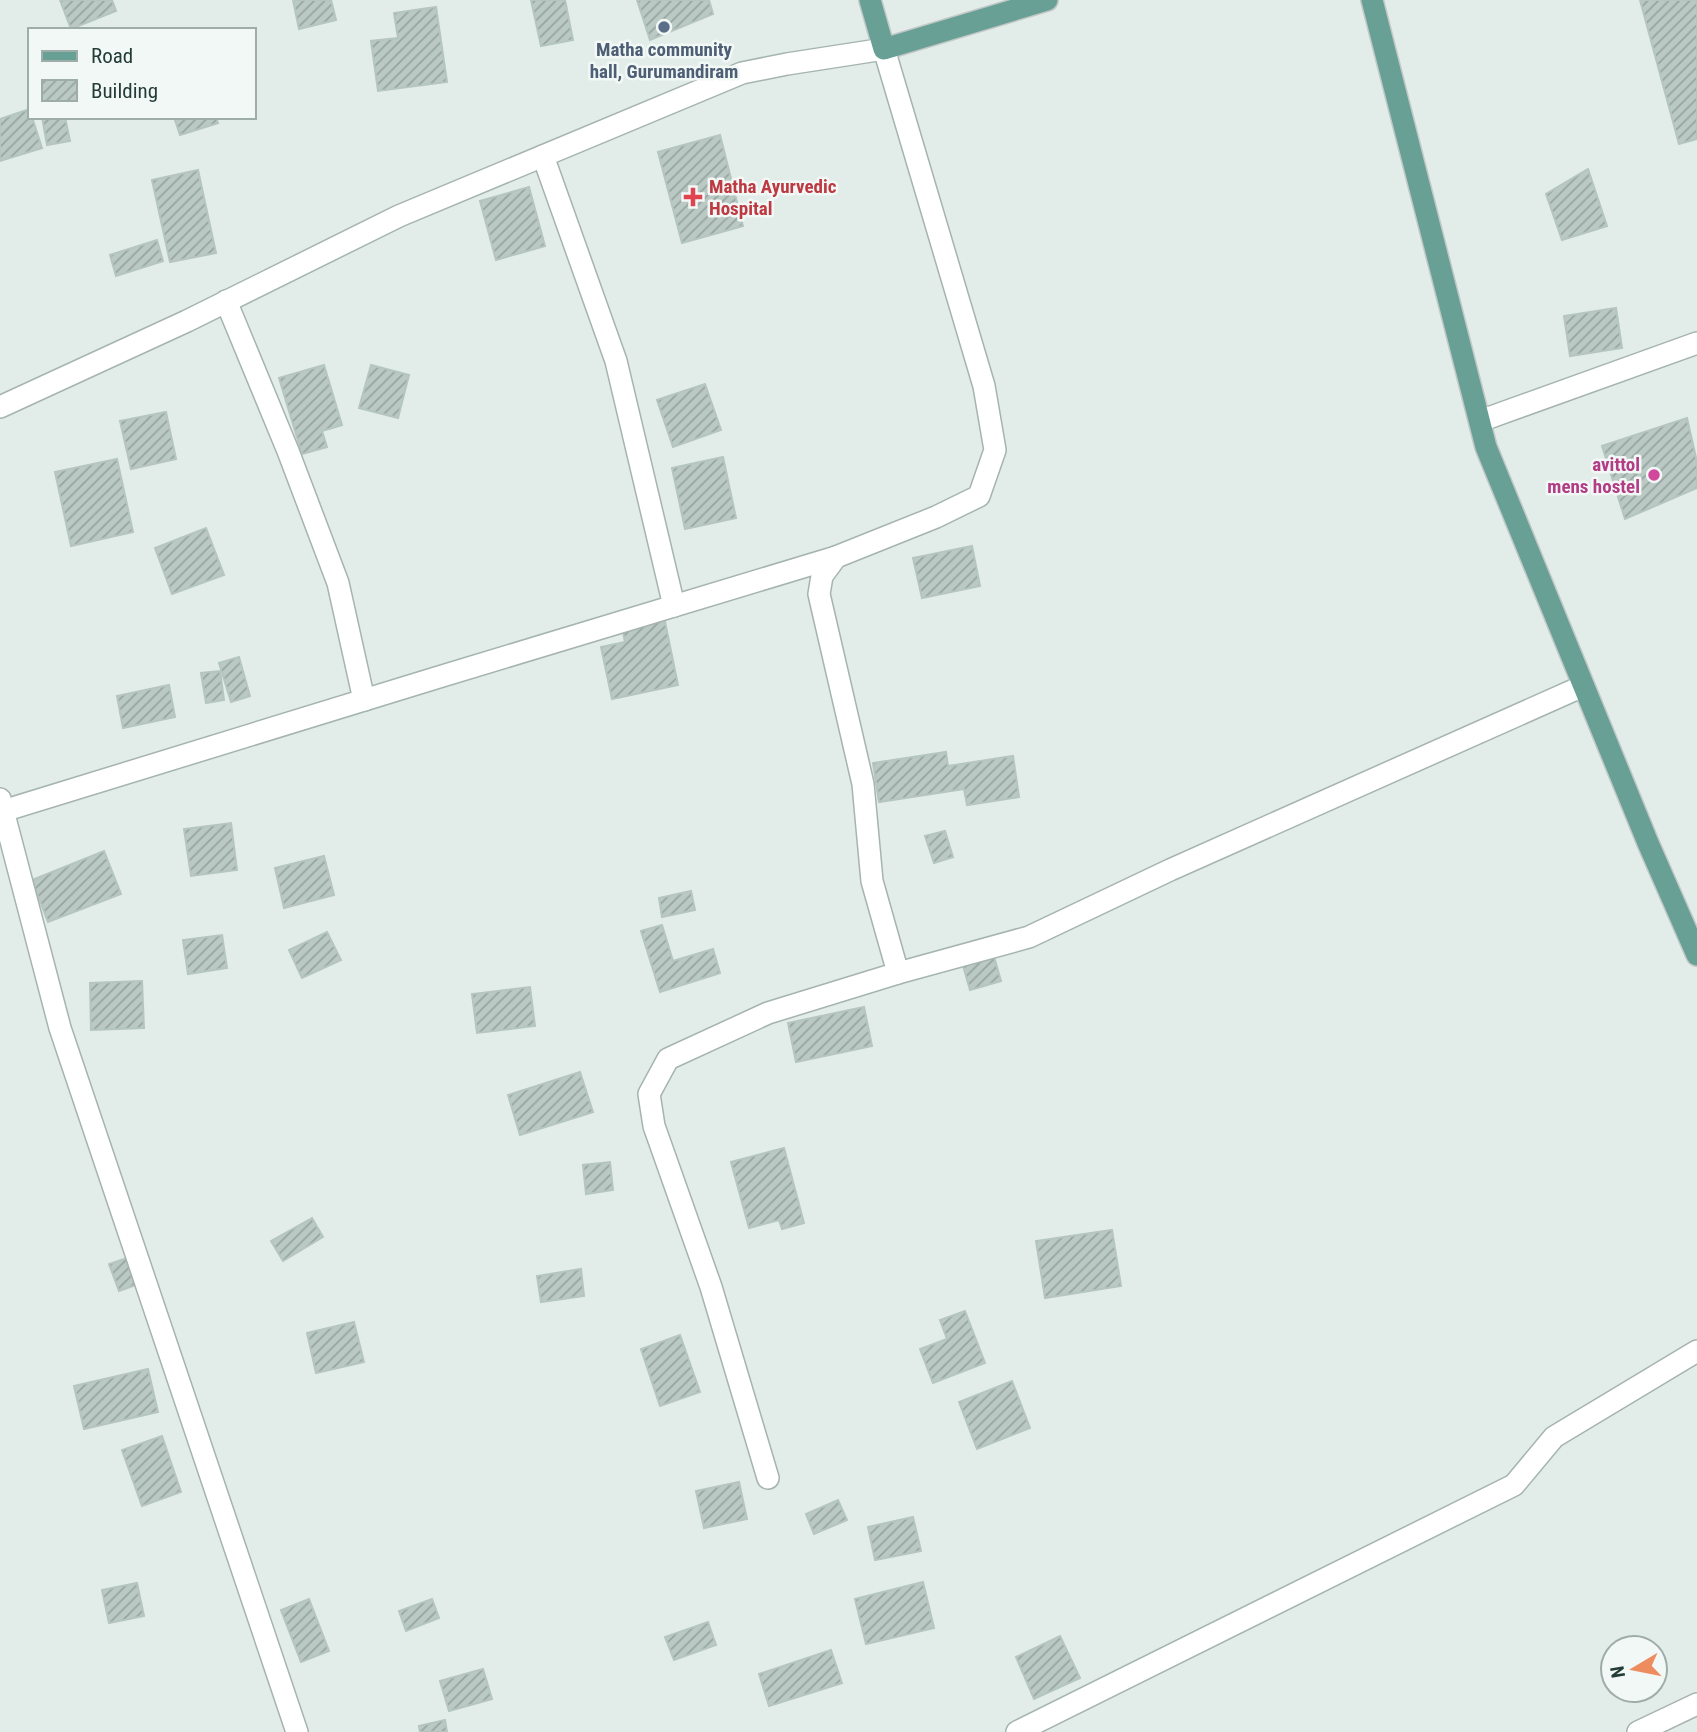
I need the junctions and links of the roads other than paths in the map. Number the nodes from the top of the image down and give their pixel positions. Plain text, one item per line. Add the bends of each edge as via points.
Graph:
1 (870, 0) edge
2 (1046, 0) edge
3 (1373, 0) edge
4 (884, 48) junction
5 (543, 156) junction
6 (226, 302) junction
7 (1697, 342) edge
8 (0, 407) edge
9 (1480, 421) junction
10 (836, 557) junction
11 (674, 606) junction
12 (1583, 686) junction
13 (364, 700) junction
14 (2, 805) edge
15 (1697, 955) edge
16 (898, 973) junction
17 (1697, 1351) edge
18 (768, 1478) dead end
19 (1697, 1704) edge
20 (297, 1732) edge
21 (1017, 1732) edge
22 (1638, 1732) edge

1 - 4 main road
2 - 4 main road
3 - 9 main road
4 - 5 street via 742,74
4 - 10 street via 984,386 995,450 979,496
5 - 6 street via 398,216
5 - 11 street via 616,361
6 - 8 street
6 - 13 street via 338,583
7 - 9 street
9 - 12 main road via 1486,447
10 - 11 street
10 - 16 street via 822,576 818,594 863,784 872,881
11 - 13 street
12 - 15 main road
12 - 16 street via 1029,937
13 - 14 street
14 - 20 street via 60,1028
16 - 18 street via 768,1013 668,1059 649,1094 654,1126 711,1287
17 - 21 street via 1554,1437 1514,1485
19 - 22 street

